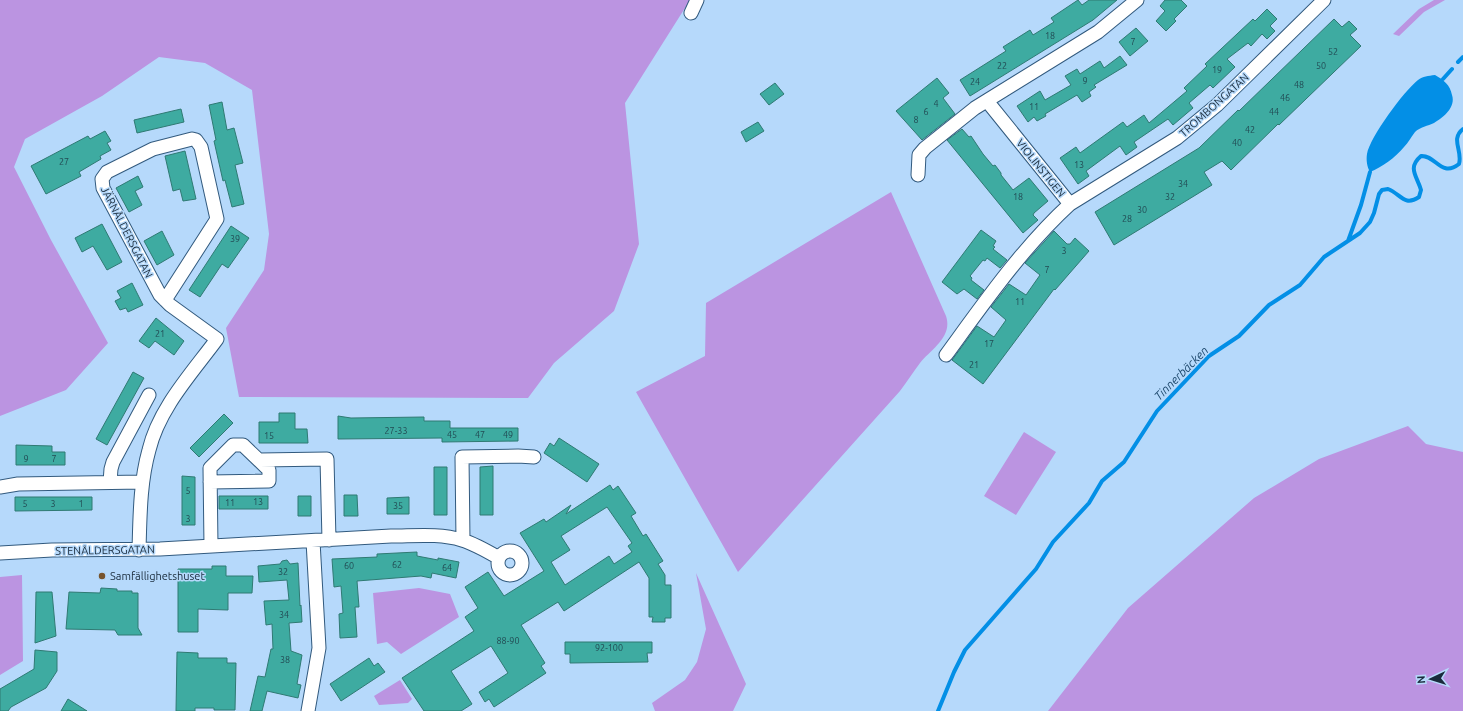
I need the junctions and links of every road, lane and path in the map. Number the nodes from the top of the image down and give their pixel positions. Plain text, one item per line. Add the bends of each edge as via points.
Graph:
1 (698, 0) edge
2 (1137, 0) edge
3 (1324, 0) edge
4 (691, 13) dead end
5 (987, 101) junction
6 (918, 175) dead end
7 (1070, 204) junction
8 (165, 300) junction
9 (946, 355) dead end
10 (149, 396) dead end
11 (534, 457) dead end
12 (260, 460) junction
13 (110, 482) junction
14 (142, 482) junction
15 (210, 482) junction
16 (0, 487) edge
17 (329, 540) junction
18 (463, 540) junction
19 (313, 541) junction
20 (210, 546) junction
21 (139, 550) junction
22 (0, 553) edge
23 (498, 558) dead end
24 (309, 710) edge

1 - 4 street
2 - 5 street via 1098,32
3 - 7 street, TROMBONGATAN via 1187,131
5 - 6 street via 924,148 919,155
5 - 7 street, VIOLINSTIGEN
7 - 9 street, VIOLINSTIGEN via 1006,273
8 - 8 street, JÄRNÅLDERSGATAN via 103,188 102,179 107,172 153,149 192,139 201,147 217,219
8 - 14 street, JÄRNÅLDERSGATAN via 217,339 178,392 162,419 149,449
10 - 13 street via 113,462
11 - 18 street via 462,457
12 - 15 street via 243,445 233,445 210,468
12 - 15 street via 269,470 269,481
12 - 17 street via 327,459
13 - 14 street
13 - 16 street via 18,484
14 - 21 street, JÄRNÅLDERSGATAN
15 - 20 street
17 - 18 street, STENÅLDERSGATAN via 426,536
17 - 19 street, STENÅLDERSGATAN
18 - 23 street, STENÅLDERSGATAN
19 - 20 street, STENÅLDERSGATAN
19 - 24 street via 319,648
20 - 21 street, STENÅLDERSGATAN
21 - 22 street, STENÅLDERSGATAN

